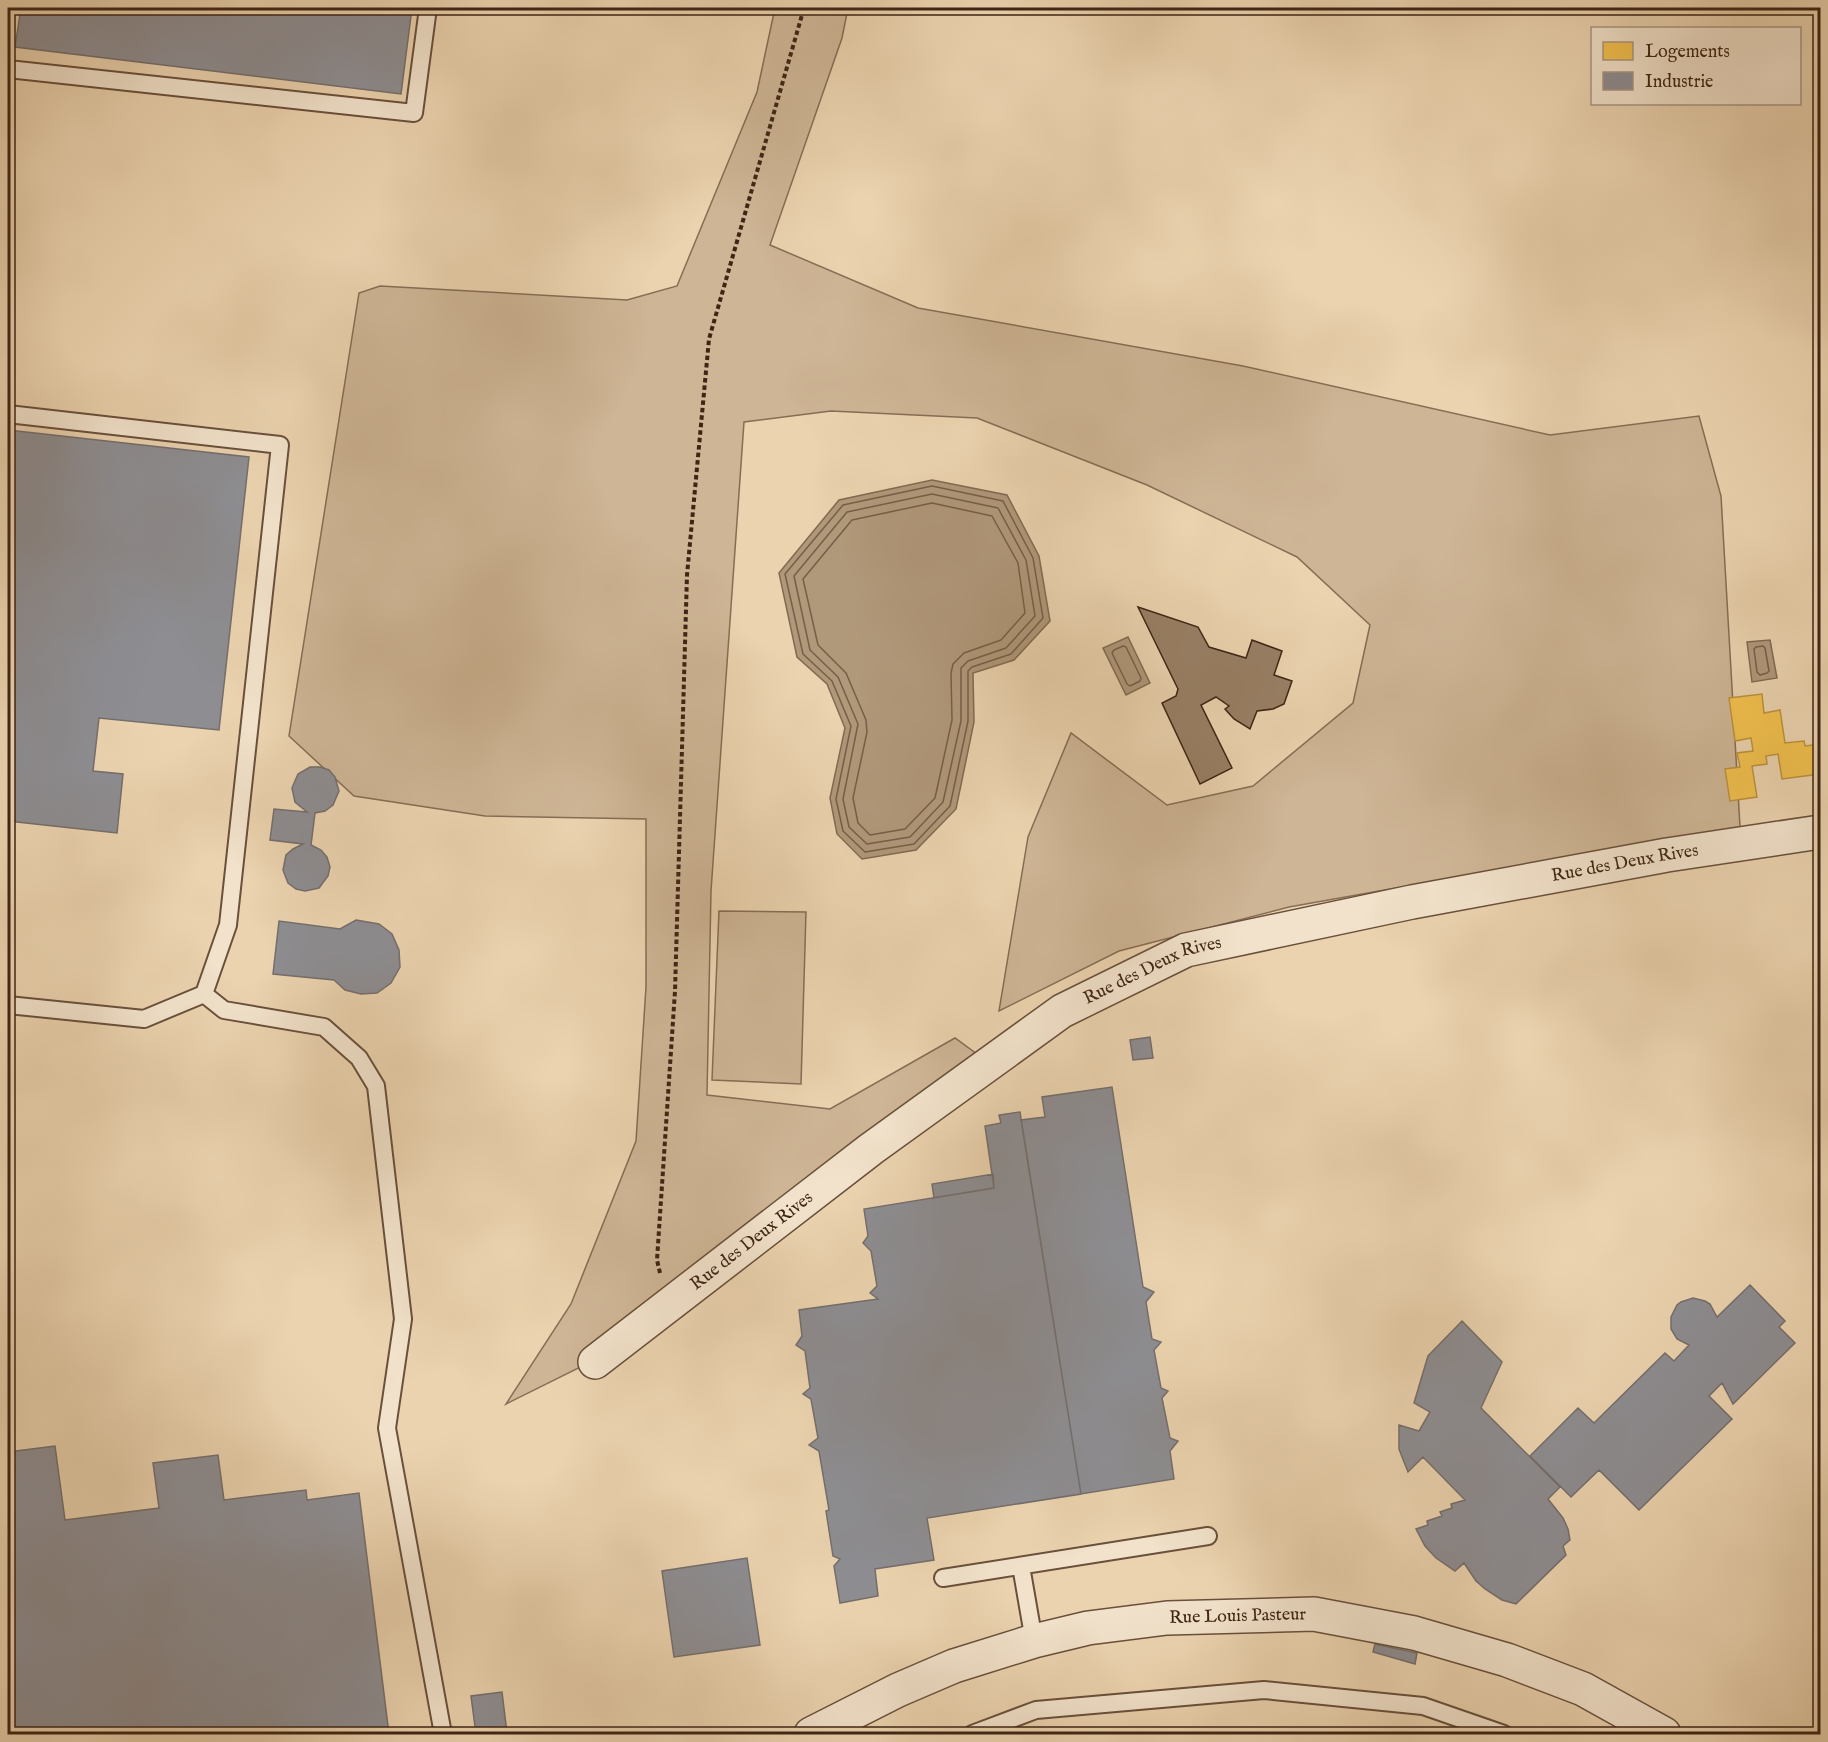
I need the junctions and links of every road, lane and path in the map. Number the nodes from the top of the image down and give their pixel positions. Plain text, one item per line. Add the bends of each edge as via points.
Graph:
1 (428, 8) edge
2 (804, 8) edge
3 (8, 69) edge
4 (8, 414) edge
5 (1821, 832) edge
6 (204, 994) junction
7 (8, 1005) edge
8 (668, 1306) junction
9 (595, 1362) dead end
10 (1208, 1536) dead end
11 (1021, 1566) junction
12 (943, 1578) dead end
13 (1034, 1641) junction
14 (443, 1734) edge
15 (811, 1734) edge
16 (972, 1734) edge
17 (1504, 1734) edge
18 (1664, 1734) edge

1 - 3 lane via 414,114
2 - 8 path via 709,339 687,574 675,991 657,1260
4 - 6 lane via 280,445 228,925
5 - 8 street, Rue des Deux Rives via 1667,855 1413,902 1186,950 1062,1011 871,1149
6 - 7 lane via 144,1018
6 - 14 lane via 224,1010 324,1027 358,1058 376,1086 403,1319 387,1428
8 - 9 street, Rue des Deux Rives
10 - 11 lane
11 - 12 lane
11 - 13 lane
13 - 15 street, Rue Louis Pasteur via 954,1666
13 - 18 street, Rue Louis Pasteur via 1088,1628 1167,1618 1314,1614 1414,1633 1507,1660 1583,1689
16 - 17 lane via 1036,1710 1264,1690 1423,1706

